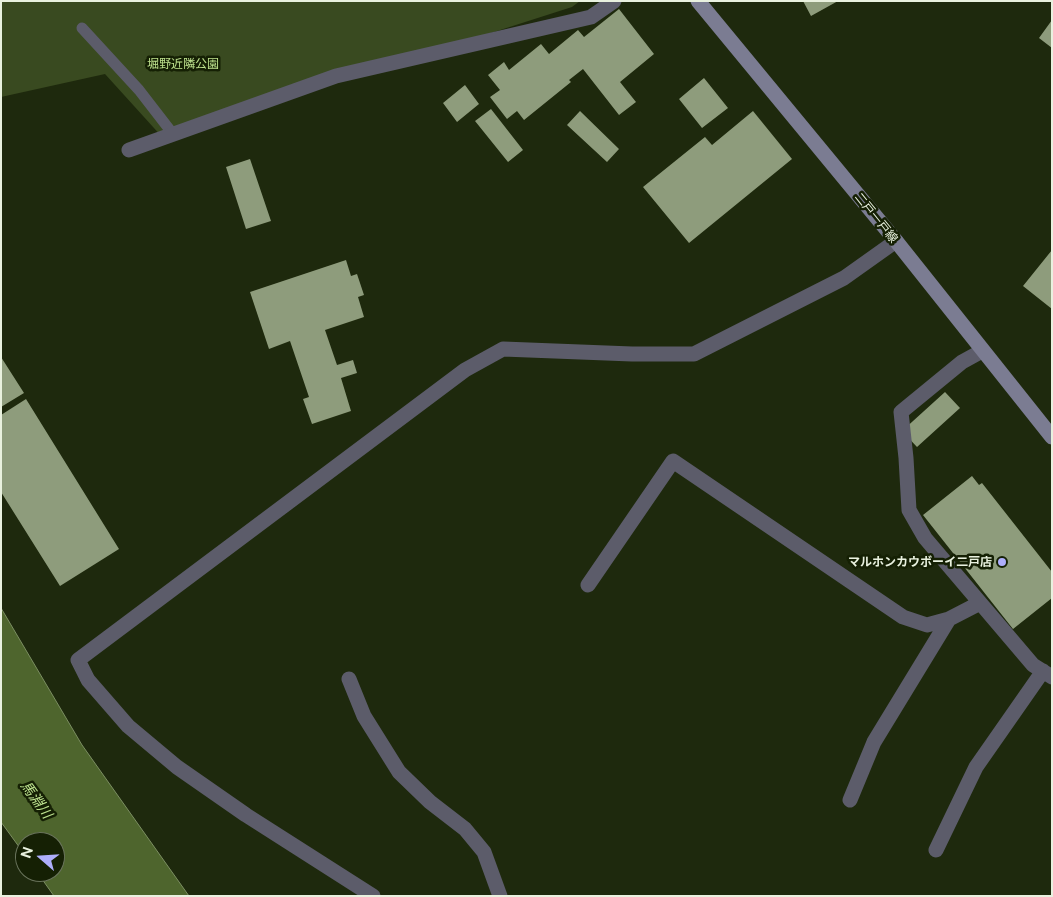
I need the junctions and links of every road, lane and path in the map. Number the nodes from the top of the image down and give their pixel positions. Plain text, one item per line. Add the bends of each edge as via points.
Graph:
1 (614, 1) edge
2 (698, 1) edge
3 (82, 28) dead end
4 (173, 134) junction
5 (129, 150) dead end
6 (896, 241) junction
7 (982, 351) junction
8 (1052, 437) edge
9 (588, 585) dead end
10 (980, 603) junction
11 (949, 619) junction
12 (1047, 674) edge
13 (349, 679) dead end
14 (850, 800) dead end
15 (936, 850) dead end
16 (373, 896) edge
17 (500, 896) edge

1 - 4 street via 591,17 336,76
2 - 6 main road, 二戸一戸線
3 - 4 lane via 139,90
4 - 5 street
6 - 7 main road, 二戸一戸線
6 - 16 street via 844,278 694,354 503,350 465,370 78,660 88,680 128,726 177,768
7 - 8 main road, 二戸一戸線
7 - 10 street via 962,362 900,412 909,510 925,538
9 - 11 street via 673,461 903,617 927,625
10 - 11 street
10 - 12 street via 1033,665
11 - 14 street via 874,742
12 - 15 street via 976,767
13 - 17 street via 364,716 399,772 465,829 484,852

